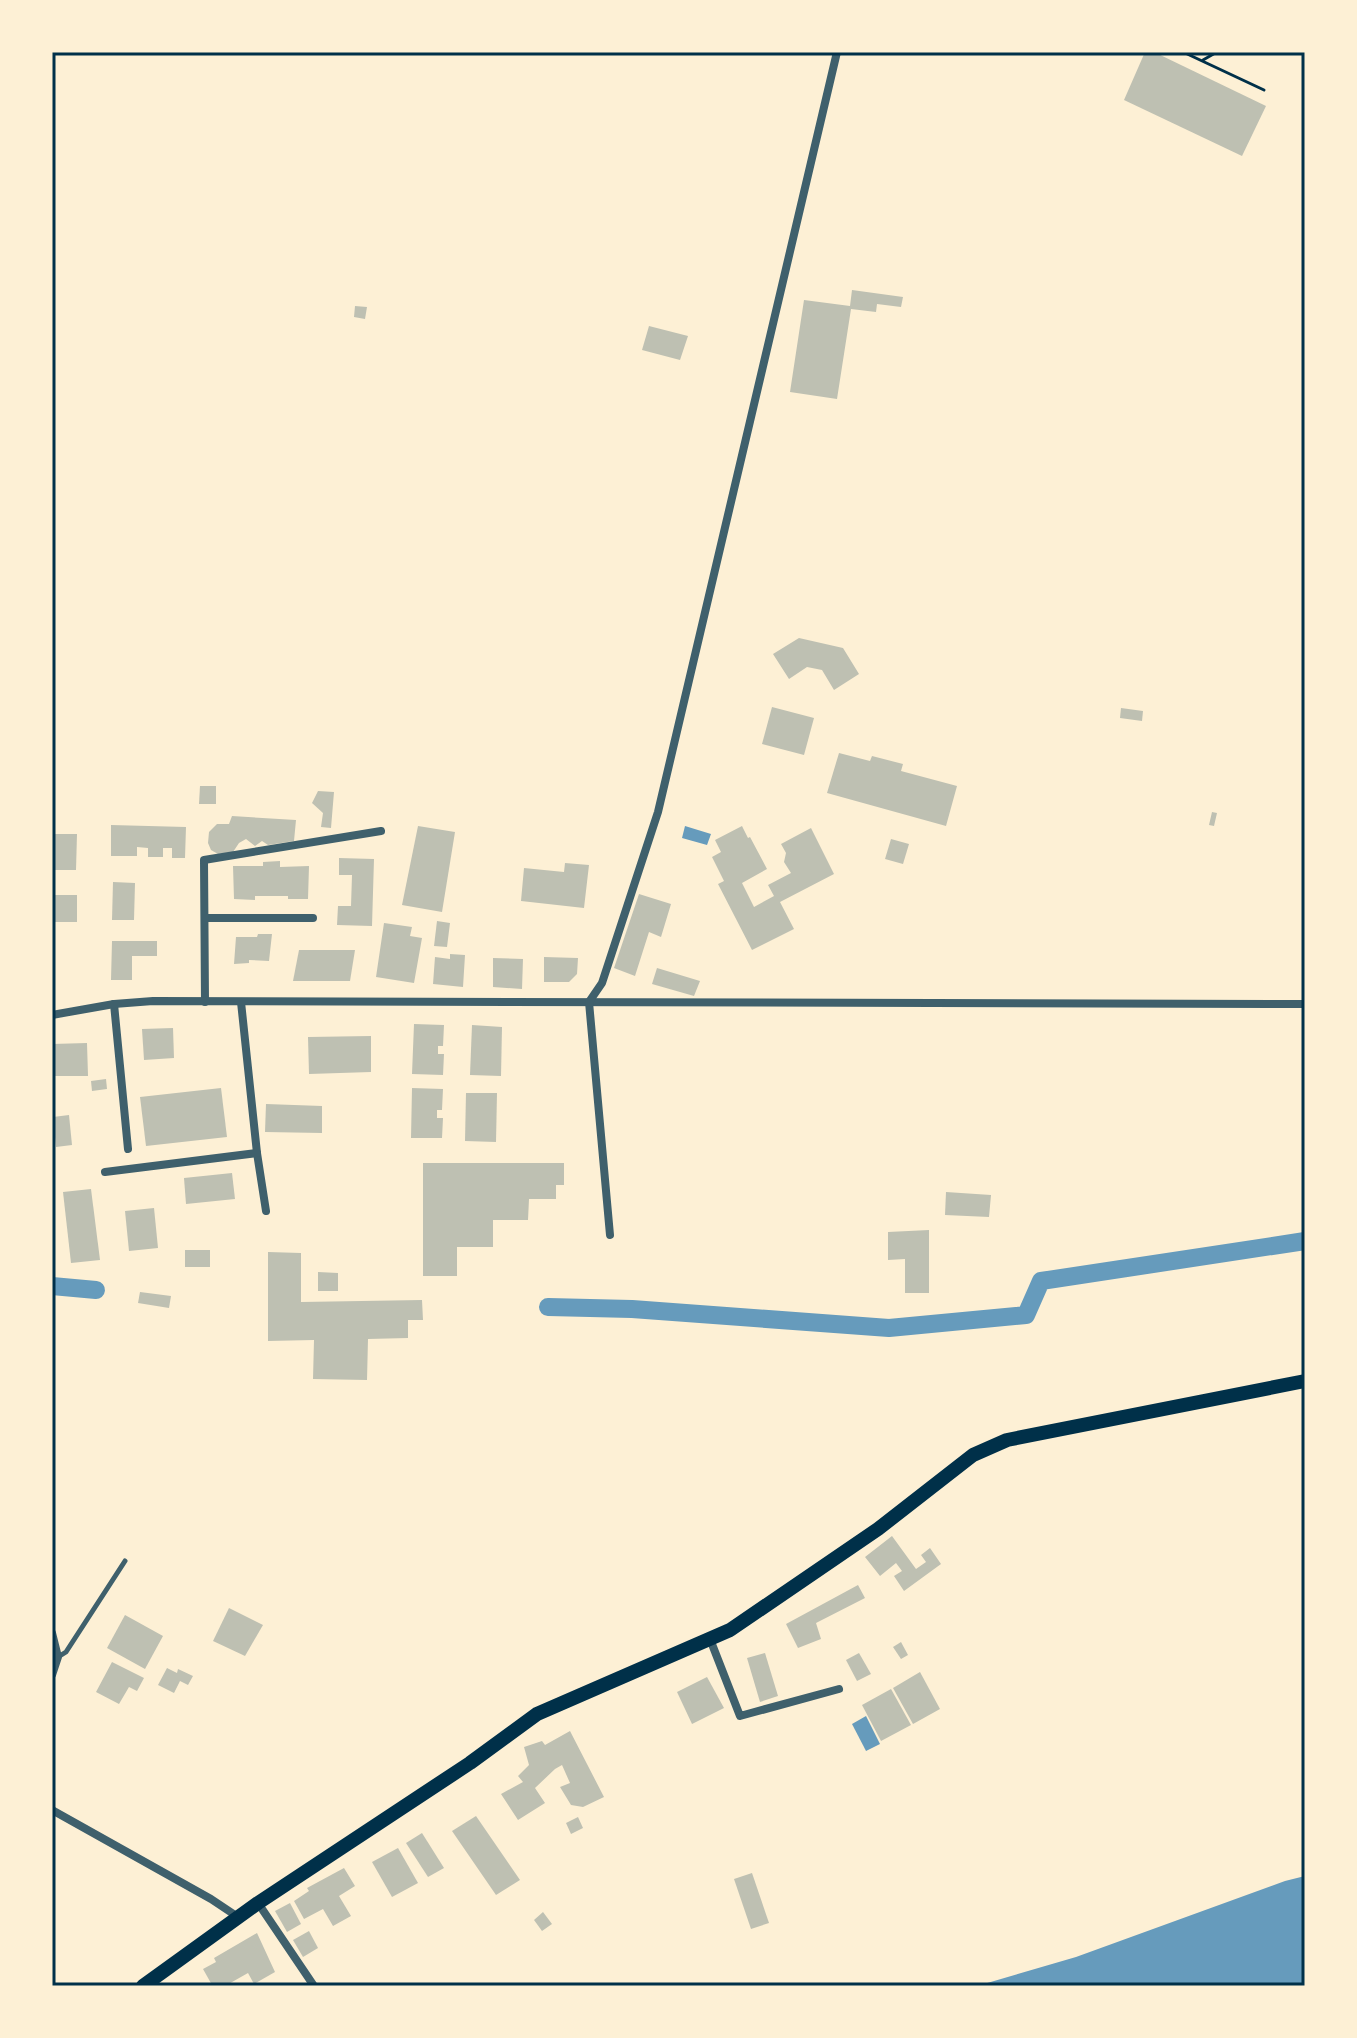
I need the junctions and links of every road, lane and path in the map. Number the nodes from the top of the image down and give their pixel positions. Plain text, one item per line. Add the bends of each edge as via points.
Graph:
1 (837, 52) edge
2 (1183, 52) edge
3 (1217, 52) edge
4 (1202, 61) junction
5 (1264, 90) dead end
6 (381, 831) dead end
7 (205, 918) junction
8 (313, 918) dead end
9 (205, 1002) junction
10 (241, 1002) junction
11 (589, 1002) junction
12 (114, 1004) junction
13 (1305, 1004) edge
14 (52, 1015) edge
15 (128, 1149) dead end
16 (257, 1153) junction
17 (105, 1172) dead end
18 (266, 1211) dead end
19 (610, 1235) dead end
20 (1305, 1381) edge
21 (125, 1561) dead end
22 (52, 1633) edge
23 (710, 1639) junction
24 (58, 1657) junction
25 (52, 1675) edge
26 (839, 1689) dead end
27 (52, 1810) edge
28 (258, 1903) junction
29 (238, 1917) junction
30 (143, 1986) edge
31 (314, 1986) edge

1 - 11 street via 658,812 602,983
2 - 4 path
3 - 4 path
4 - 5 path
6 - 7 street via 204,860
7 - 8 street
7 - 9 street
9 - 10 street
9 - 12 street
10 - 11 street
10 - 16 street
11 - 13 street
11 - 19 street
12 - 14 street
12 - 15 street
16 - 17 street
16 - 18 street
20 - 23 main road via 1007,1440 973,1455 878,1529
21 - 24 lane
22 - 24 street
23 - 26 street via 740,1716
23 - 28 main road via 537,1714
24 - 25 street
27 - 29 street
28 - 29 main road
28 - 31 street
29 - 30 main road

